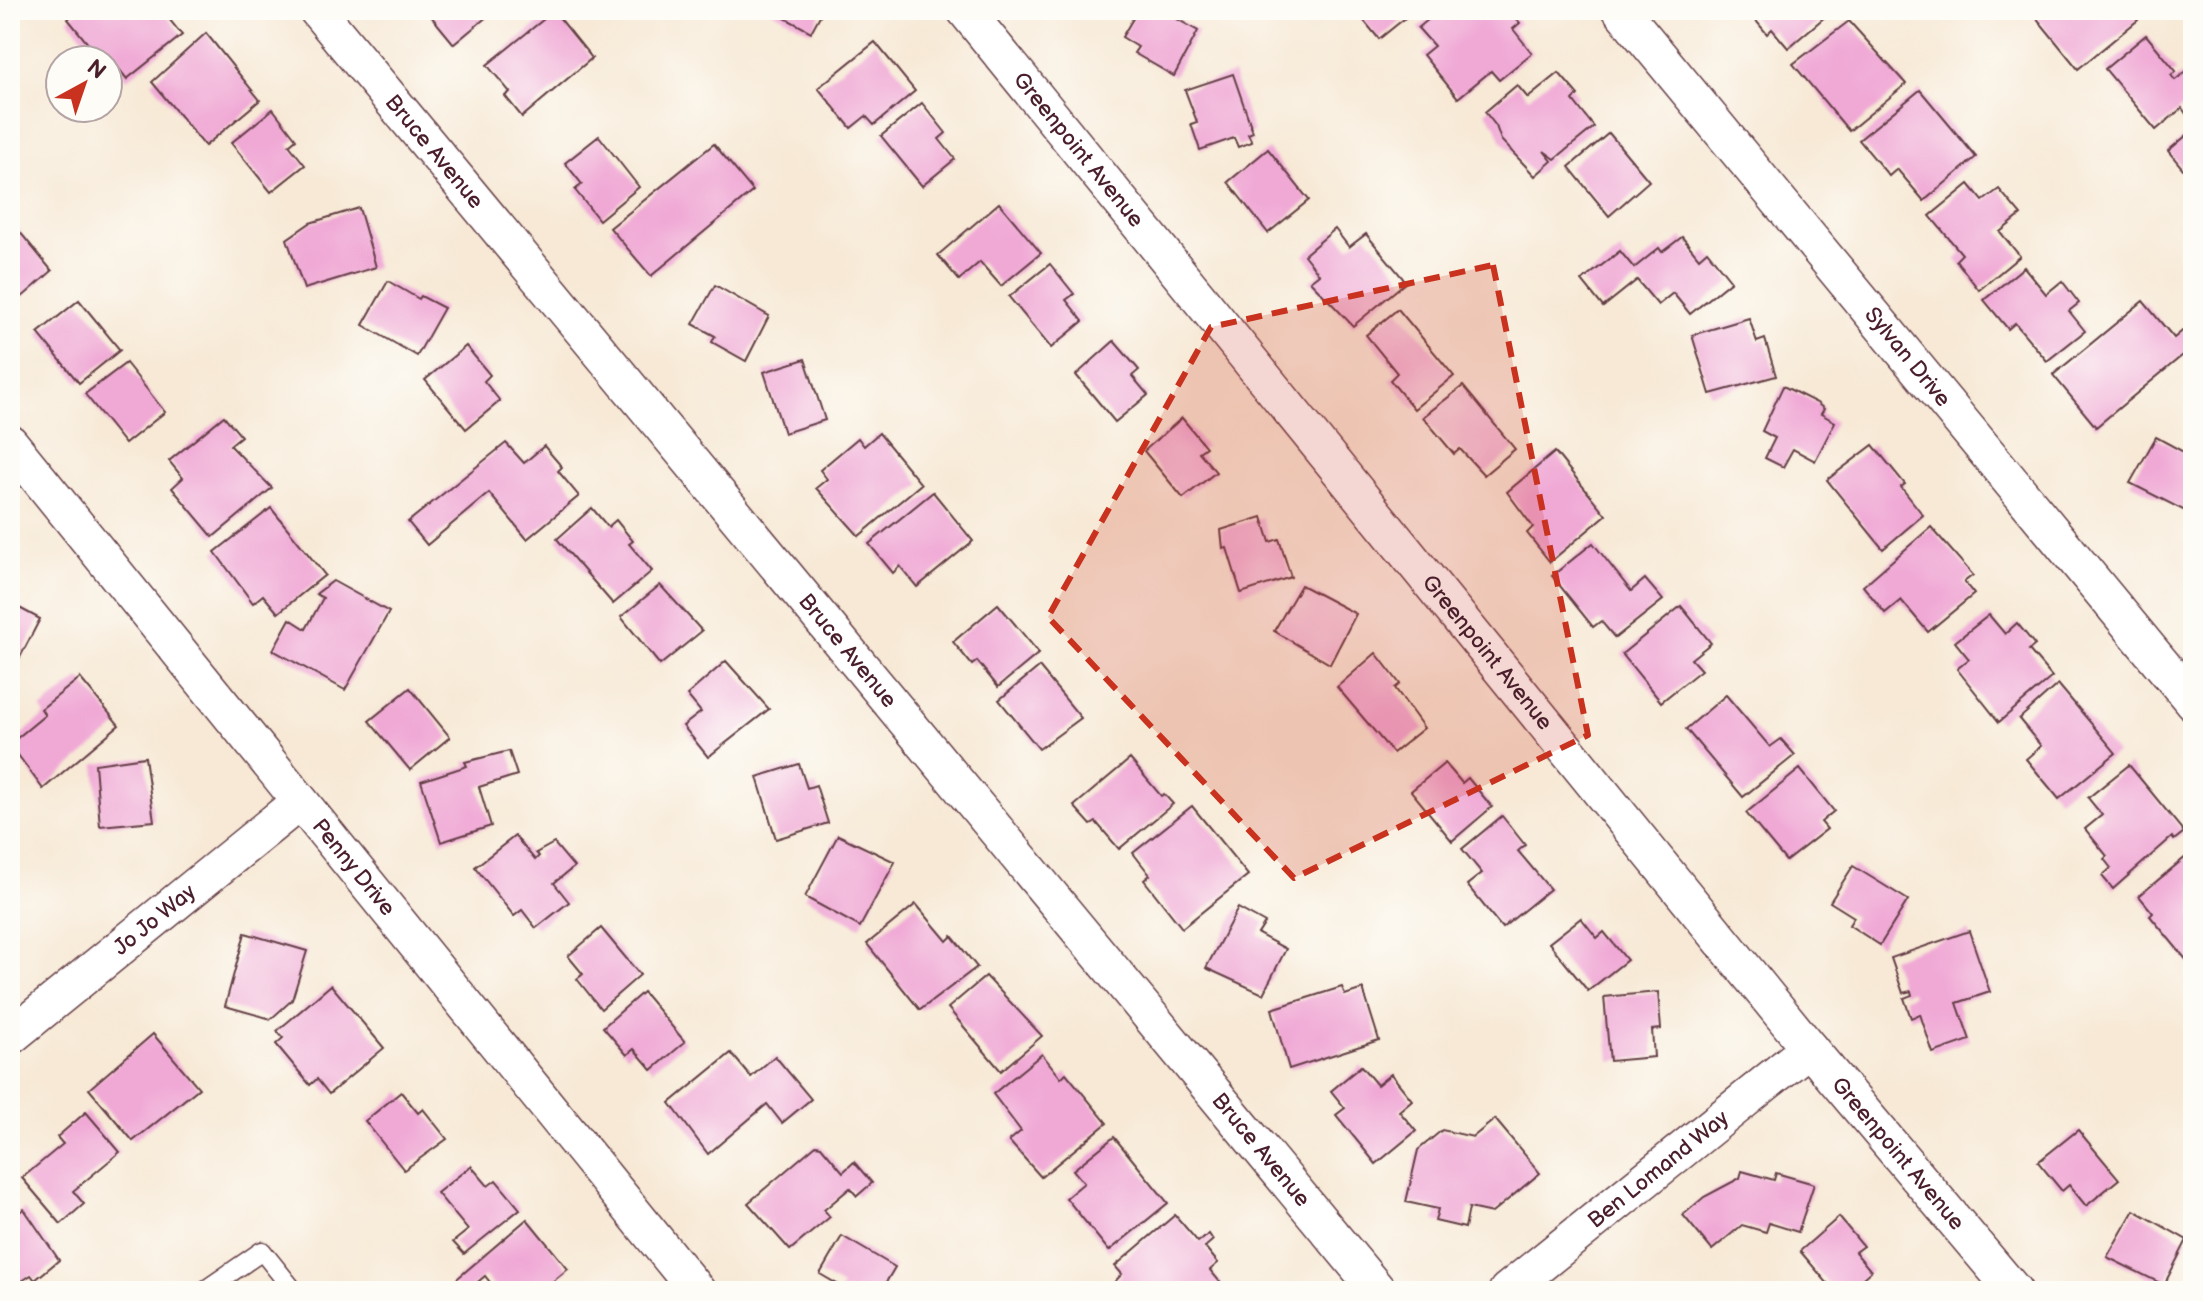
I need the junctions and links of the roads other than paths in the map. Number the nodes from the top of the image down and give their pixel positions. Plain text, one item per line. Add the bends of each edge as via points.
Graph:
1 (317, 10) edge
2 (965, 10) edge
3 (1621, 10) edge
4 (10, 443) edge
5 (2193, 702) edge
6 (298, 803) junction
7 (10, 1037) edge
8 (1809, 1048) junction
9 (204, 1291) edge
10 (294, 1291) edge
11 (697, 1291) edge
12 (1378, 1291) edge
13 (1507, 1291) edge
14 (2014, 1291) edge

1 - 12 street, Bruce Avenue
2 - 8 street, Greenpoint Avenue
3 - 5 street, Sylvan Drive
4 - 6 street, Penny Drive
6 - 7 street, Jo Jo Way
6 - 11 street, Penny Drive
8 - 13 street, Ben Lomand Way
8 - 14 street, Greenpoint Avenue
9 - 10 lane via 262,1251

